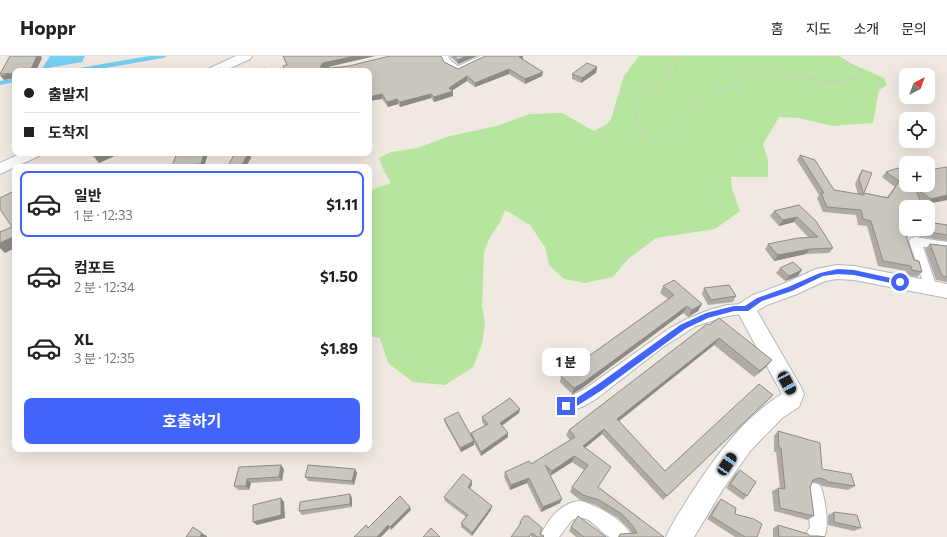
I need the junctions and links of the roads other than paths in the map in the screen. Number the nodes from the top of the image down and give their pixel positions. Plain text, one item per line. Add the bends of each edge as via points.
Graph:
1 (246, 56) edge
2 (444, 56) edge
3 (488, 56) edge
4 (220, 68) edge
5 (28, 156) edge
6 (0, 169) edge
7 (947, 246) edge
8 (939, 290) edge
9 (746, 309) junction
10 (566, 406) dead end
11 (814, 491) dead end
12 (549, 537) edge
13 (623, 537) edge
14 (679, 537) edge
15 (813, 537) edge

1 - 4 street
2 - 3 street via 457,70
5 - 6 street
7 - 8 street via 915,241
8 - 9 street via 838,272 822,274 760,300
9 - 10 street via 734,309 706,316 682,327 599,388 574,404
9 - 14 street via 793,394 791,400 761,422 735,454
11 - 15 street via 819,529
12 - 13 street via 567,514 580,509 592,513

